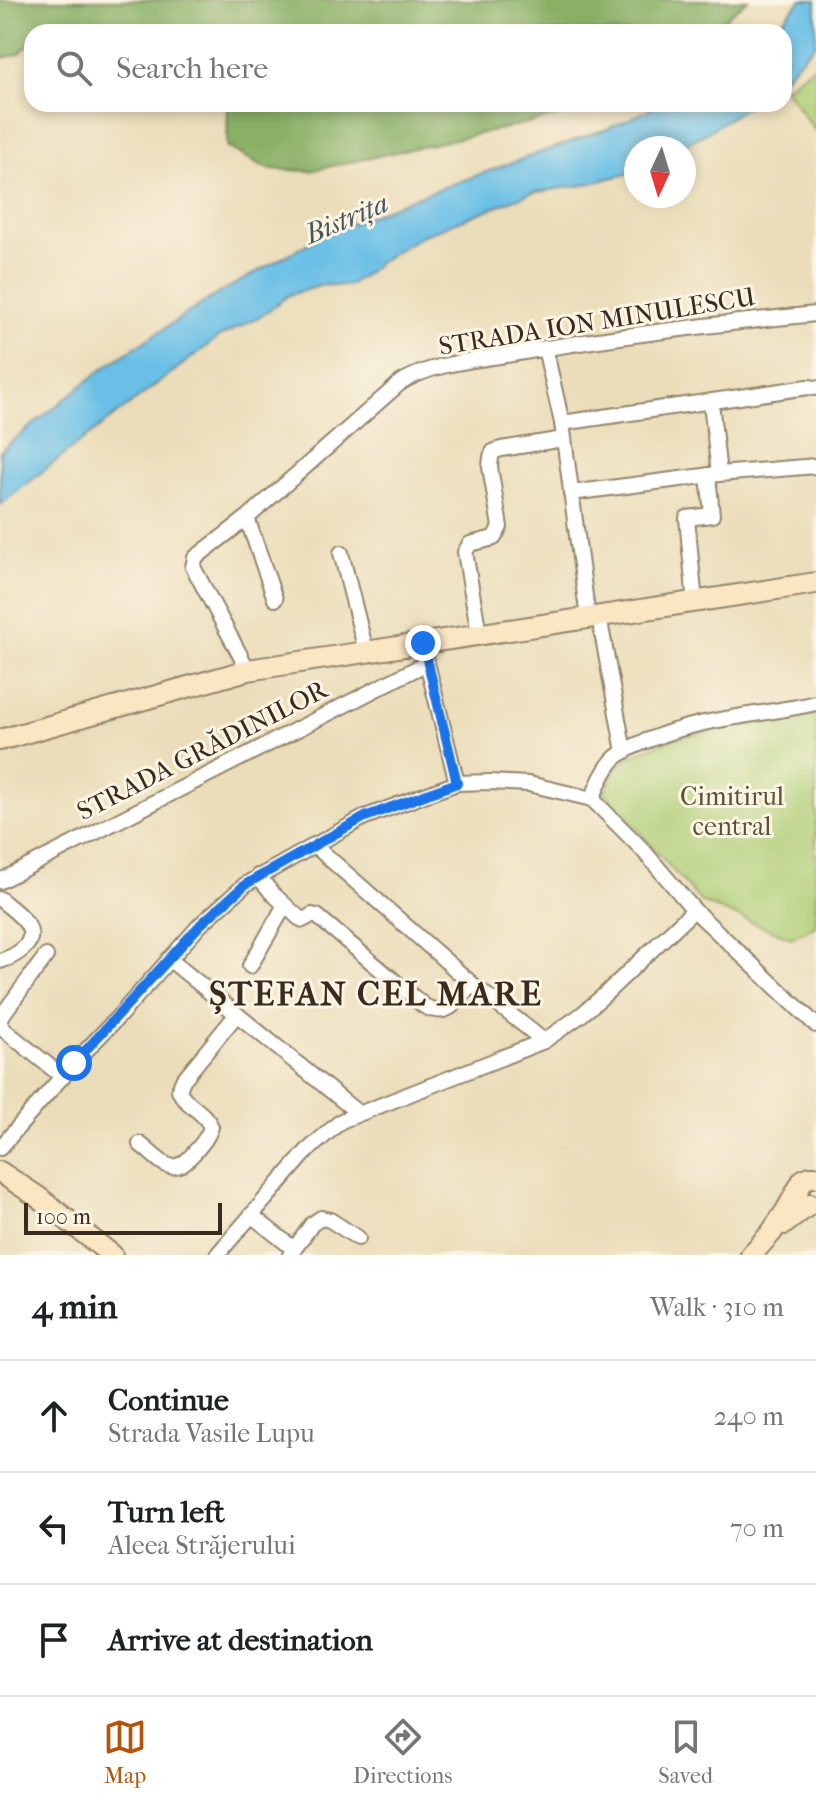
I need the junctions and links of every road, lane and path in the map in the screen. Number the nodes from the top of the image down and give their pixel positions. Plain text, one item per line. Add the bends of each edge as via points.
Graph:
1 (816, 314) edge
2 (545, 348) junction
3 (816, 388) edge
4 (711, 402) junction
5 (562, 423) junction
6 (564, 439) junction
7 (816, 466) edge
8 (713, 474) junction
9 (571, 493) junction
10 (247, 518) junction
11 (341, 553) dead end
12 (816, 583) edge
13 (275, 599) dead end
14 (695, 603) junction
15 (593, 617) junction
16 (479, 634) junction
17 (366, 651) junction
18 (425, 653) junction
19 (248, 670) junction
20 (816, 703) edge
21 (0, 740) edge
22 (624, 752) junction
23 (457, 783) junction
24 (592, 799) junction
25 (314, 845) junction
26 (258, 876) junction
27 (0, 881) edge
28 (0, 899) edge
29 (285, 905) junction
30 (694, 910) junction
31 (46, 956) dead end
32 (169, 959) junction
33 (0, 961) edge
34 (250, 966) dead end
35 (472, 984) junction
36 (237, 1014) junction
37 (0, 1020) edge
38 (816, 1025) edge
39 (544, 1041) junction
40 (63, 1077) junction
41 (358, 1113) junction
42 (140, 1144) dead end
43 (0, 1148) edge
44 (0, 1172) edge
45 (812, 1192) edge
46 (251, 1215) junction
47 (358, 1238) dead end
48 (292, 1252) edge
49 (112, 1255) edge
50 (217, 1255) edge
51 (751, 1255) edge

1 - 2 street, STRADA ION MINULESCU
2 - 5 street
2 - 10 street, STRADA ION MINULESCU via 409,377
3 - 4 street
4 - 5 street
4 - 8 street
5 - 6 street
6 - 9 street
6 - 16 street via 493,452 490,467 500,527 494,538 470,544 465,552
7 - 8 street
8 - 9 street
8 - 14 street via 712,515 687,518
9 - 15 street
10 - 13 street
10 - 19 street, STRADA ION MINULESCU via 198,555 193,567
11 - 17 street
12 - 14 street
14 - 15 street
15 - 16 street
15 - 22 street
16 - 18 street
17 - 18 street
17 - 19 street
18 - 23 street
18 - 27 street, STRADA GRĂDINILOR
19 - 21 street
20 - 22 street via 705,721
22 - 24 street via 610,764
23 - 24 street via 529,784
23 - 25 street via 365,817
24 - 30 street
25 - 26 street
25 - 35 street
26 - 29 street
26 - 32 street
28 - 33 street via 28,924 30,933 17,955
29 - 34 street
29 - 35 street via 301,919 317,916 433,1010 452,1007
30 - 38 street
30 - 39 street via 602,997
31 - 37 street
32 - 36 street
32 - 40 street
35 - 39 street
36 - 41 street
36 - 42 street via 179,1090 208,1119 206,1138 176,1168
37 - 40 street via 3,1029
39 - 41 street
40 - 43 street
41 - 46 street via 316,1143
44 - 49 street
45 - 51 street
46 - 48 street
46 - 50 street
47 - 48 street via 321,1218

